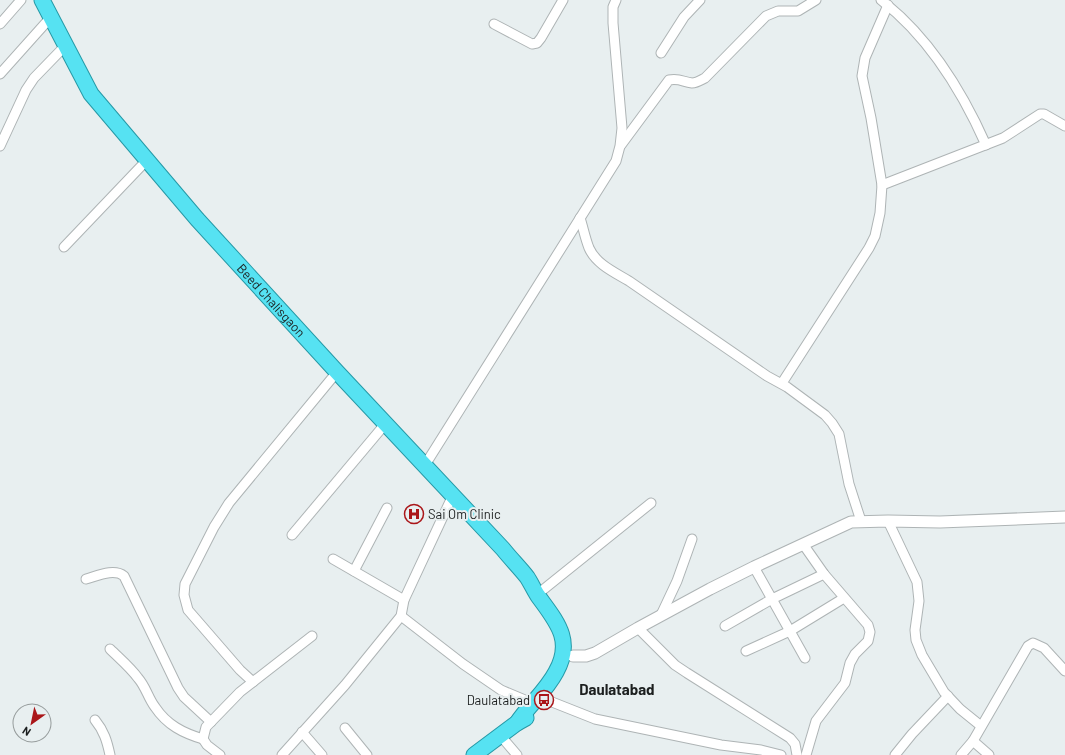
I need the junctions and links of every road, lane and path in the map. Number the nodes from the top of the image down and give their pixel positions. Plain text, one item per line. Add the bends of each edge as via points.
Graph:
1 (21, 0) edge
2 (42, 0) edge
3 (563, 0) edge
4 (616, 0) edge
5 (700, 0) edge
6 (816, 0) edge
7 (884, 3) edge
8 (51, 16) junction
9 (0, 24) edge
10 (494, 24) dead end
11 (66, 45) junction
12 (662, 53) dead end
13 (0, 74) edge
14 (1065, 126) edge
15 (986, 145) junction
16 (0, 146) edge
17 (620, 146) junction
18 (147, 160) junction
19 (882, 185) junction
20 (580, 218) junction
21 (64, 247) dead end
22 (337, 372) junction
23 (782, 384) junction
24 (386, 423) junction
25 (425, 465) junction
26 (453, 495) junction
27 (651, 503) dead end
28 (387, 508) dead end
29 (1065, 517) edge
30 (861, 521) junction
31 (888, 521) junction
32 (292, 535) dead end
33 (692, 539) dead end
34 (803, 544) junction
35 (332, 559) dead end
36 (754, 567) junction
37 (354, 571) junction
38 (824, 574) junction
39 (86, 579) dead end
40 (528, 579) junction
41 (544, 589) junction
42 (844, 598) junction
43 (772, 599) junction
44 (404, 600) junction
45 (661, 615) junction
46 (401, 616) junction
47 (725, 626) dead end
48 (638, 628) junction
49 (790, 631) junction
50 (312, 636) dead end
51 (110, 649) dead end
52 (746, 652) dead end
53 (573, 656) junction
54 (805, 658) dead end
55 (1065, 671) edge
56 (253, 682) junction
57 (948, 696) junction
58 (540, 702) junction
59 (95, 720) dead end
60 (211, 722) junction
61 (981, 726) junction
62 (345, 728) dead end
63 (302, 732) junction
64 (500, 735) junction
65 (203, 740) junction
66 (973, 741) junction
67 (747, 752) edge
68 (110, 755) edge
69 (220, 755) edge
70 (282, 755) edge
71 (322, 755) edge
72 (367, 755) edge
73 (474, 755) edge
74 (517, 755) edge
75 (781, 755) edge
76 (797, 755) edge
77 (806, 755) edge
78 (895, 755) edge
79 (960, 755) edge
80 (990, 755) edge

1 - 9 street
2 - 8 highway, Beed Chalisgaon
3 - 10 street via 537,43 532,44
4 - 17 street via 613,7 613,24 622,128
5 - 12 street via 684,17
6 - 17 street via 798,11 778,12 766,16 705,78 692,83 677,78 669,80
7 - 15 street via 914,31 938,60 974,116
7 - 19 street via 865,58 862,76
8 - 11 highway, Beed Chalisgaon
8 - 13 street
11 - 16 street via 26,90
11 - 18 highway, Beed Chalisgaon via 91,94
14 - 15 street via 1040,114 1003,138
15 - 19 street
17 - 20 street via 616,161
18 - 21 street
18 - 22 highway, Beed Chalisgaon via 197,219
19 - 23 street via 875,236
20 - 23 street via 589,248 595,258 607,268
20 - 25 street
22 - 24 highway, Beed Chalisgaon
22 - 56 street via 229,503 185,584 184,595 188,610
23 - 30 street via 825,415 839,434 849,484
24 - 25 highway, Beed Chalisgaon
24 - 32 street
25 - 26 highway, Beed Chalisgaon
26 - 40 highway, Beed Chalisgaon
26 - 44 street
27 - 41 street
28 - 37 street
29 - 31 street via 940,522
30 - 31 street
30 - 34 street via 851,522
31 - 57 street via 917,582 919,601 916,640 932,674
33 - 45 street
34 - 36 street
34 - 38 street
35 - 37 street
36 - 43 street
36 - 45 street
37 - 44 street
38 - 42 street
38 - 43 street
39 - 60 street via 113,572 124,576 178,688
40 - 41 highway, Beed Chalisgaon
40 - 58 highway, Beed Chalisgaon via 560,628 564,650 556,673
41 - 53 highway, Beed Chalisgaon via 569,626 574,640
42 - 49 street
42 - 77 street via 868,626 870,637 855,654 844,683 816,721
43 - 47 street
43 - 49 street
44 - 46 street
45 - 48 street
46 - 58 street via 501,690
46 - 63 street via 345,685
48 - 53 street via 595,653
48 - 76 street via 681,669 790,738 795,744
49 - 52 street
49 - 54 street
50 - 56 street
51 - 65 street via 138,677 154,707 174,728
53 - 58 highway, Beed Chalisgaon via 564,677
55 - 61 street via 1044,648 1033,644 1028,646
56 - 60 street
57 - 61 street
57 - 78 street
58 - 64 highway, Beed Chalisgaon via 534,713
58 - 67 street via 595,719
59 - 68 street via 106,738
60 - 65 street via 206,727
61 - 66 street
62 - 72 street
63 - 70 street
63 - 71 street
64 - 73 highway, Beed Chalisgaon
64 - 74 street
65 - 69 street
66 - 79 street
66 - 80 street
67 - 75 street

